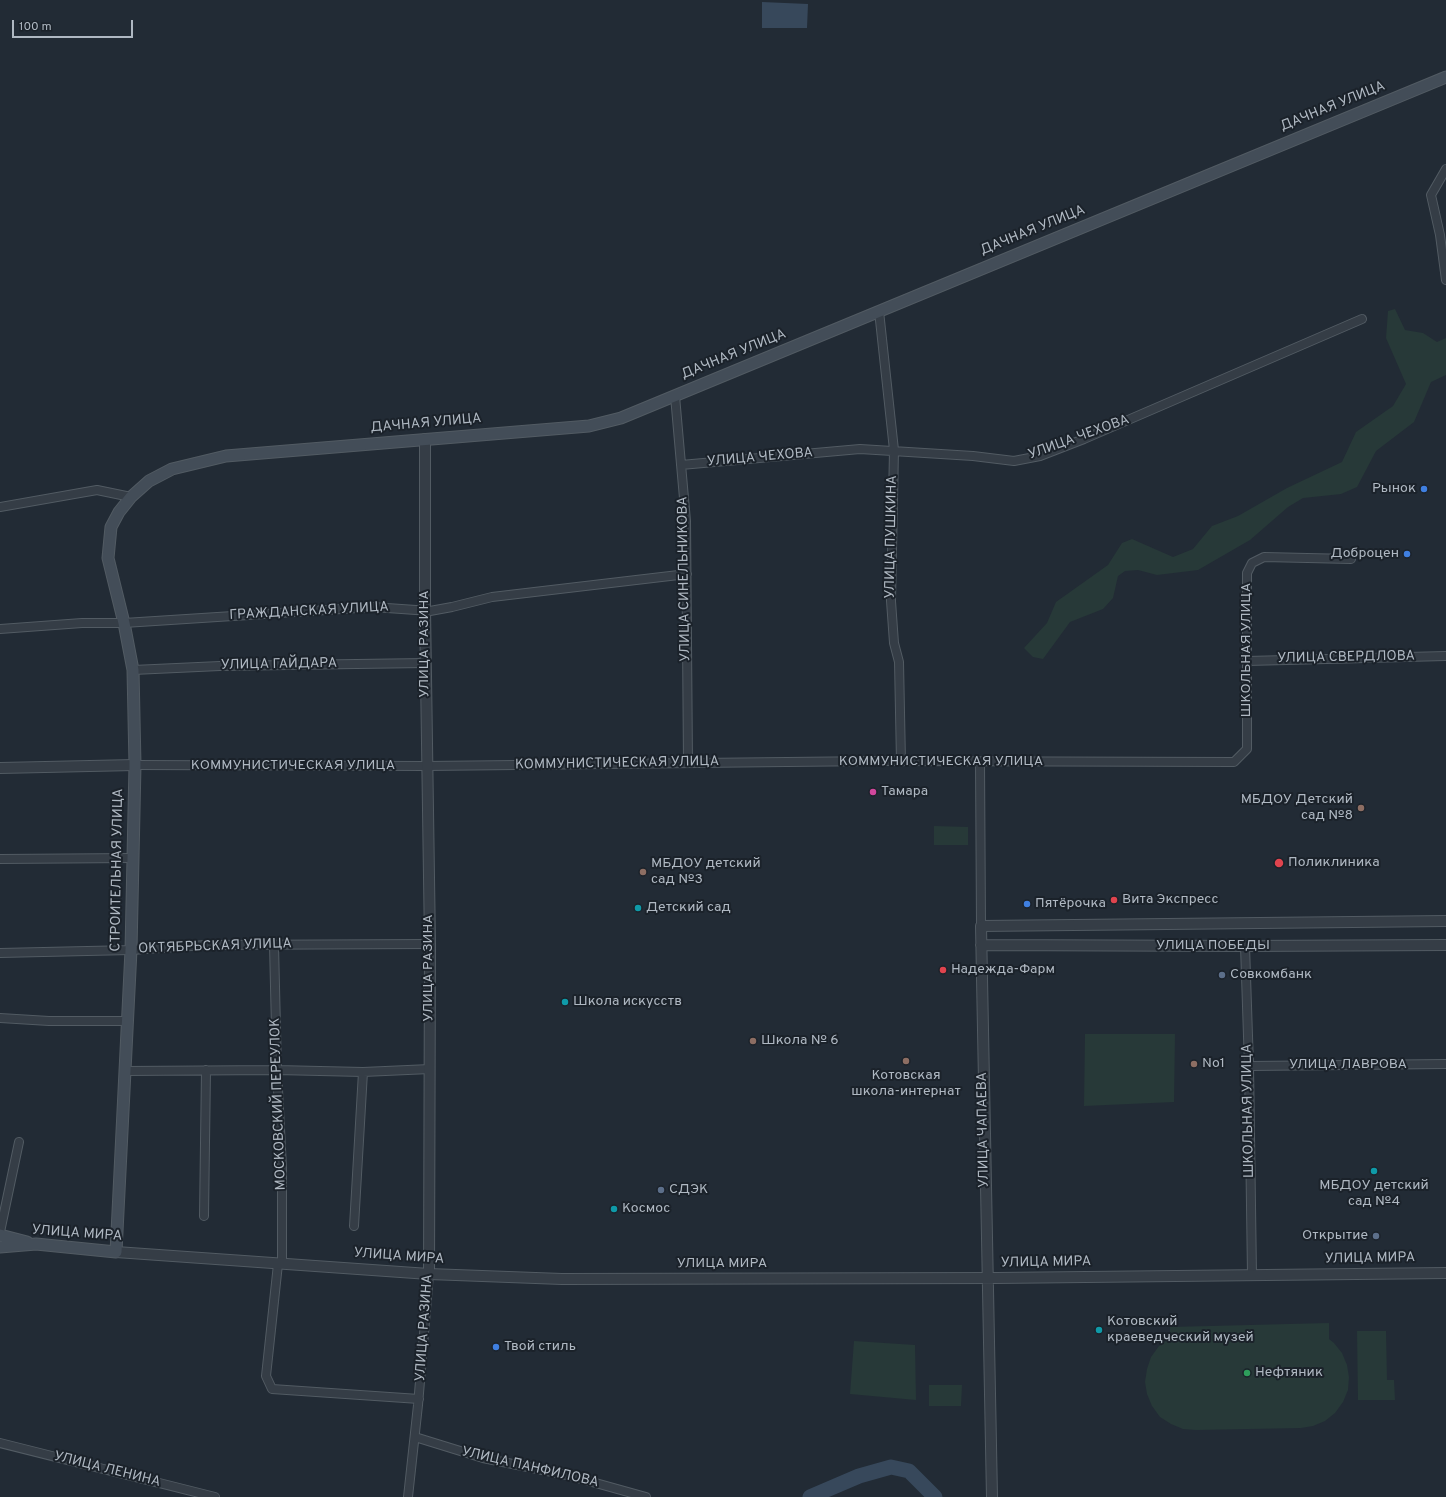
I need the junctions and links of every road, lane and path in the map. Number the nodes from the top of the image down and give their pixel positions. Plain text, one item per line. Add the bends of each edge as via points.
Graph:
1 (1446, 77) edge
2 (1446, 170) edge
3 (1446, 280) edge
4 (879, 311) junction
5 (1362, 319) dead end
6 (675, 396) junction
7 (425, 439) junction
8 (894, 450) junction
9 (681, 465) junction
10 (131, 497) junction
11 (0, 507) edge
12 (1351, 559) dead end
13 (687, 574) junction
14 (425, 610) junction
15 (124, 623) junction
16 (0, 629) edge
17 (1446, 656) edge
18 (1247, 661) junction
19 (425, 663) junction
20 (133, 670) junction
21 (901, 762) junction
22 (980, 762) junction
23 (1234, 762) joint
24 (688, 763) junction
25 (136, 765) junction
26 (426, 766) junction
27 (0, 768) edge
28 (133, 858) junction
29 (0, 860) edge
30 (1446, 922) edge
31 (981, 926) junction
32 (430, 944) junction
33 (274, 945) junction
34 (981, 945) junction
35 (1446, 945) edge
36 (1245, 946) junction
37 (131, 950) junction
38 (0, 953) edge
39 (0, 1018) edge
40 (127, 1021) junction
41 (1446, 1064) edge
42 (1249, 1066) junction
43 (430, 1069) junction
44 (206, 1070) junction
45 (277, 1070) junction
46 (125, 1071) junction
47 (363, 1072) junction
48 (19, 1142) dead end
49 (204, 1216) dead end
50 (354, 1226) dead end
51 (0, 1232) edge
52 (0, 1235) edge
53 (36, 1244) junction
54 (0, 1247) edge
55 (116, 1252) junction
56 (280, 1264) junction
57 (1446, 1273) edge
58 (429, 1274) junction
59 (1252, 1275) junction
60 (987, 1278) junction
61 (419, 1399) junction
62 (415, 1437) junction
63 (0, 1443) edge
64 (992, 1496) edge
65 (215, 1497) edge
66 (408, 1497) edge
67 (646, 1497) edge

1 - 4 main road, ДАЧНАЯ УЛИЦА
2 - 3 street via 1431,195
4 - 6 main road, ДАЧНАЯ УЛИЦА
4 - 8 street, УЛИЦА ПУШКИНА
5 - 8 street, УЛИЦА ЧЕХОВА via 1040,456 1014,461
6 - 7 main road, ДАЧНАЯ УЛИЦА via 621,418 589,426
6 - 9 street, УЛИЦА СИНЕЛЬНИКОВА
7 - 10 main road, ДАЧНАЯ УЛИЦА via 226,456 172,469 149,481
7 - 14 street, УЛИЦА РАЗИНА
8 - 9 street, УЛИЦА ЧЕХОВА via 860,449
8 - 21 street, УЛИЦА ПУШКИНА via 891,601 894,643 899,662
9 - 13 street, УЛИЦА СИНЕЛЬНИКОВА
10 - 11 street via 97,490
10 - 15 main road, СТРОИТЕЛЬНАЯ УЛИЦА via 119,512 112,527 108,558
12 - 18 street, ШКОЛЬНАЯ УЛИЦА via 1264,557 1252,563 1247,573
13 - 14 street, ГРАЖДАНСКАЯ УЛИЦА via 492,597 452,607
13 - 24 street, УЛИЦА СИНЕЛЬНИКОВА
14 - 15 street, ГРАЖДАНСКАЯ УЛИЦА via 373,607
14 - 19 street, УЛИЦА РАЗИНА
15 - 16 street, ГРАЖДАНСКАЯ УЛИЦА via 82,623
15 - 20 main road, СТРОИТЕЛЬНАЯ УЛИЦА
17 - 18 street, УЛИЦА СВЕРДЛОВА
18 - 23 street, ШКОЛЬНАЯ УЛИЦА via 1247,749
19 - 20 street, УЛИЦА ГАЙДАРА
19 - 26 street, УЛИЦА РАЗИНА
20 - 25 main road, СТРОИТЕЛЬНАЯ УЛИЦА
21 - 22 street, КОММУНИСТИЧЕСКАЯ УЛИЦА
21 - 24 street, КОММУНИСТИЧЕСКАЯ УЛИЦА
22 - 23 street, КОММУНИСТИЧЕСКАЯ УЛИЦА
22 - 31 street, УЛИЦА ЧАПАЕВА
24 - 26 street, КОММУНИСТИЧЕСКАЯ УЛИЦА
25 - 26 street, КОММУНИСТИЧЕСКАЯ УЛИЦА
25 - 27 street, КОММУНИСТИЧЕСКАЯ УЛИЦА
25 - 28 main road, СТРОИТЕЛЬНАЯ УЛИЦА
26 - 32 street, УЛИЦА РАЗИНА
28 - 29 street
28 - 37 main road, СТРОИТЕЛЬНАЯ УЛИЦА
30 - 31 street, УЛИЦА ПОБЕДЫ
31 - 34 street, УЛИЦА ЧАПАЕВА
32 - 33 street, ОКТЯБРЬСКАЯ УЛИЦА
32 - 43 street, УЛИЦА РАЗИНА
33 - 37 street, ОКТЯБРЬСКАЯ УЛИЦА via 206,945
33 - 45 street, МОСКОВСКИЙ ПЕРЕУЛОК
34 - 36 street, УЛИЦА ПОБЕДЫ
34 - 60 street, УЛИЦА ЧАПАЕВА
35 - 36 street, УЛИЦА ПОБЕДЫ
36 - 42 street, ШКОЛЬНАЯ УЛИЦА
37 - 38 street, ОКТЯБРЬСКАЯ УЛИЦА
37 - 40 main road, СТРОИТЕЛЬНАЯ УЛИЦА
39 - 40 street
40 - 46 main road, СТРОИТЕЛЬНАЯ УЛИЦА
41 - 42 street, УЛИЦА ЛАВРОВА
42 - 59 street, ШКОЛЬНАЯ УЛИЦА
43 - 47 street
43 - 58 street, УЛИЦА РАЗИНА
44 - 45 street
44 - 46 street
44 - 49 street
45 - 47 street
45 - 56 street, МОСКОВСКИЙ ПЕРЕУЛОК via 282,1168
46 - 55 main road, СТРОИТЕЛЬНАЯ УЛИЦА
47 - 50 street
48 - 51 street
52 - 53 main road
53 - 54 main road, УЛИЦА МИРА
53 - 55 main road, УЛИЦА МИРА
55 - 56 street, УЛИЦА МИРА
56 - 58 street, УЛИЦА МИРА
56 - 61 street, МОСКОВСКИЙ ПЕРЕУЛОК via 266,1376 272,1389
57 - 59 street, УЛИЦА МИРА
58 - 60 street, УЛИЦА МИРА via 562,1279
58 - 61 street, УЛИЦА РАЗИНА
59 - 60 street, УЛИЦА МИРА
60 - 64 street, УЛИЦА ЧАПАЕВА
61 - 62 street, УЛИЦА РАЗИНА
62 - 66 street, УЛИЦА РАЗИНА
62 - 67 street, УЛИЦА ПАНФИЛОВА via 482,1458 567,1474
63 - 65 street, УЛИЦА ЛЕНИНА

